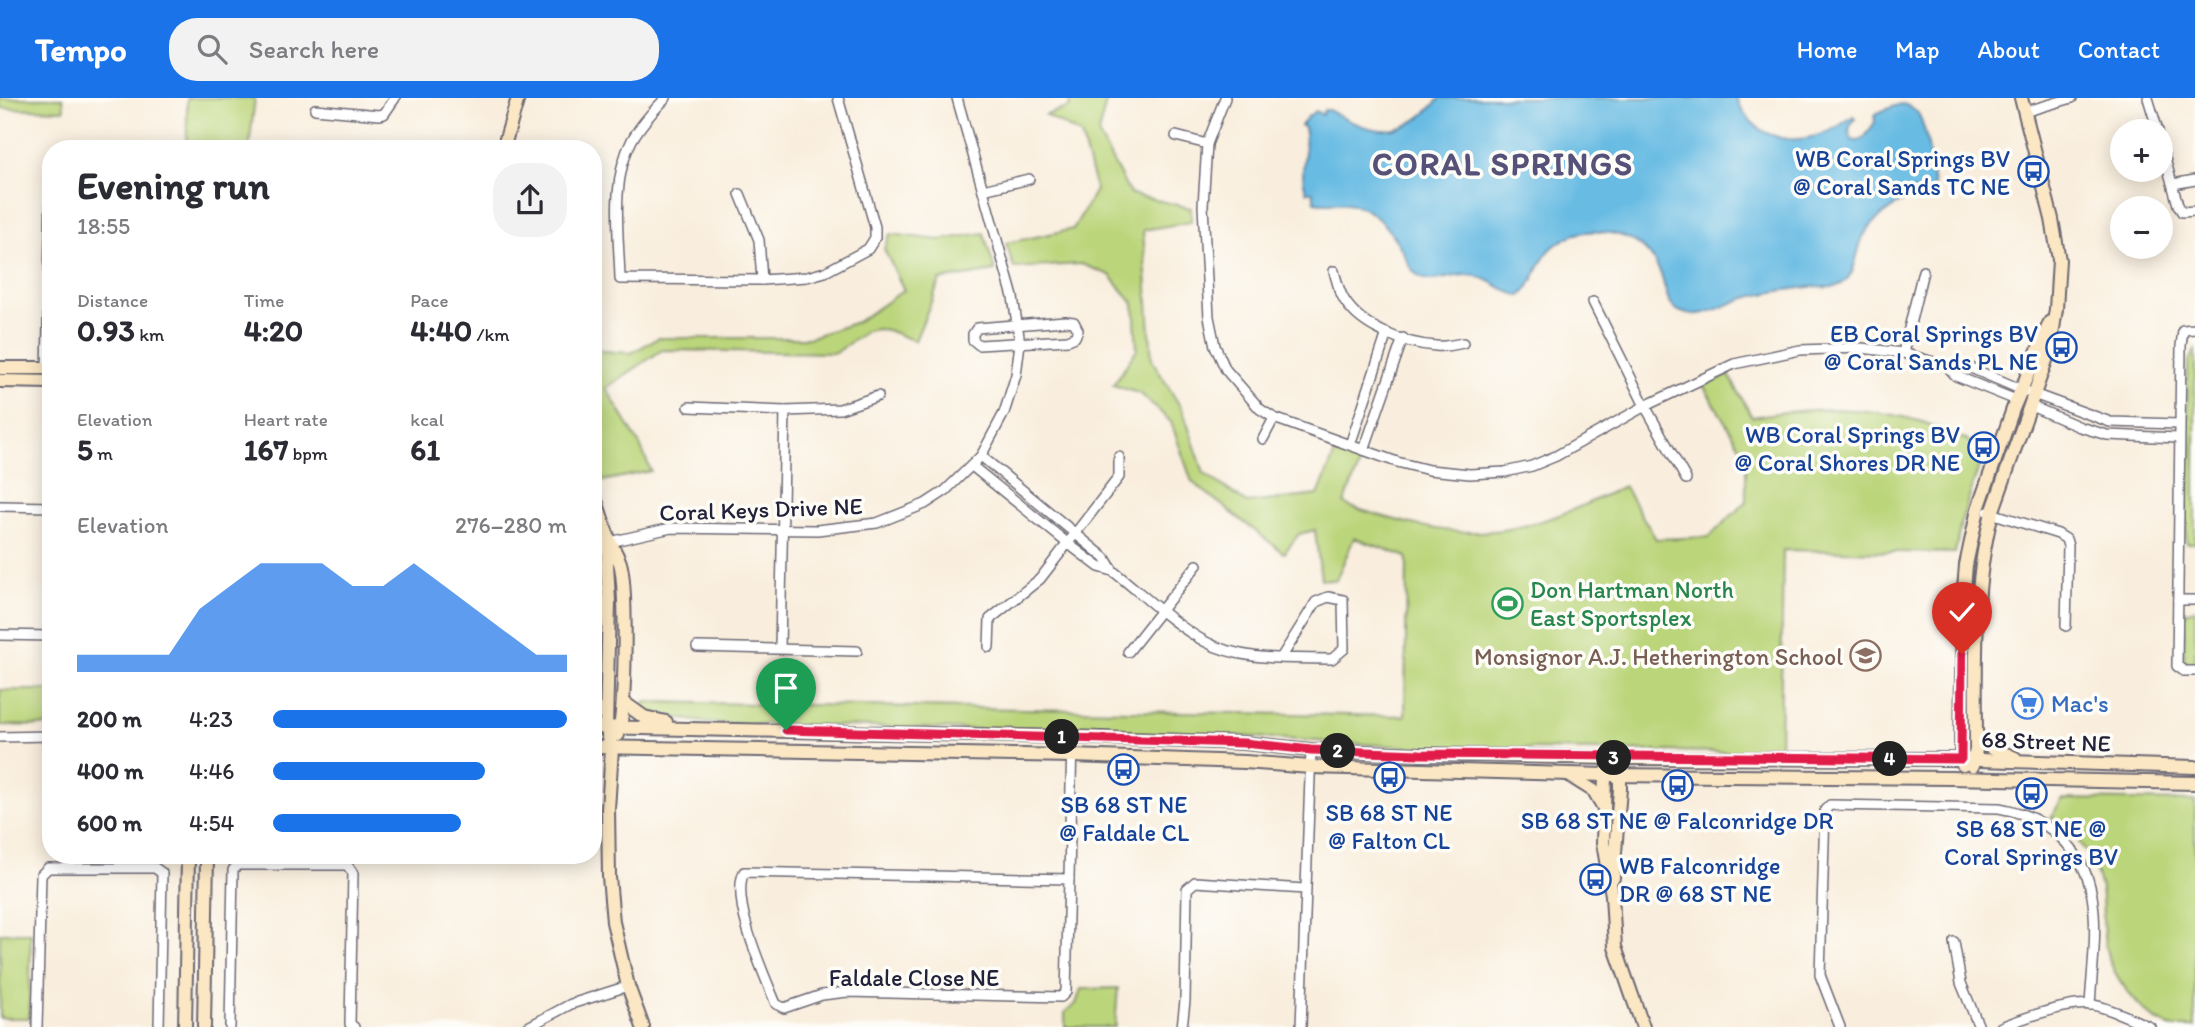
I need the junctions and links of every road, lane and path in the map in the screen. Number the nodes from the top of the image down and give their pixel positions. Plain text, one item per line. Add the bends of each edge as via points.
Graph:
1 (395, 98) edge
2 (518, 98) edge
3 (666, 98) edge
4 (838, 98) edge
5 (957, 98) edge
6 (1225, 98) edge
7 (2021, 98) edge
8 (2072, 98) edge
9 (2148, 98) edge
10 (315, 109) dead end
11 (2024, 112) junction
12 (2154, 119) edge
13 (1176, 136) dead end
14 (505, 140) edge
15 (1208, 145) junction
16 (1029, 179) dead end
17 (2195, 180) edge
18 (2173, 184) joint
19 (983, 190) junction
20 (740, 194) dead end
21 (2195, 211) edge
22 (1334, 271) dead end
23 (1923, 271) dead end
24 (762, 280) junction
25 (1593, 302) dead end
26 (2056, 309) junction
27 (1018, 324) junction
28 (2195, 328) edge
29 (1387, 333) junction
30 (1403, 338) junction
31 (1020, 343) junction
32 (1463, 343) dead end
33 (1903, 353) junction
34 (0, 368) edge
35 (42, 368) edge
36 (0, 381) edge
37 (42, 382) edge
38 (2018, 395) junction
39 (878, 396) dead end
40 (2033, 400) junction
41 (1645, 406) junction
42 (689, 407) dead end
43 (785, 411) junction
44 (1274, 418) junction
45 (2179, 424) junction
46 (2179, 438) junction
47 (1264, 439) dead end
48 (1350, 445) junction
49 (1364, 450) junction
50 (981, 456) junction
51 (1119, 457) dead end
52 (972, 466) junction
53 (1686, 479) dead end
54 (0, 506) edge
55 (42, 507) edge
56 (1978, 509) junction
57 (1992, 513) junction
58 (602, 519) edge
59 (783, 528) junction
60 (1070, 537) junction
61 (602, 540) edge
62 (610, 542) junction
63 (602, 547) edge
64 (1197, 565) dead end
65 (2178, 600) junction
66 (2195, 600) edge
67 (1160, 609) junction
68 (1963, 613) junction
69 (1977, 614) junction
70 (2066, 626) dead end
71 (0, 635) edge
72 (42, 636) edge
73 (989, 647) dead end
74 (697, 648) dead end
75 (780, 648) junction
76 (856, 651) dead end
77 (1128, 652) dead end
78 (1281, 658) junction
79 (2195, 671) edge
80 (602, 699) edge
81 (623, 702) junction
82 (602, 727) edge
83 (691, 727) junction
84 (621, 728) junction
85 (602, 730) edge
86 (1976, 734) junction
87 (42, 736) edge
88 (0, 737) edge
89 (1072, 737) junction
90 (602, 747) edge
91 (612, 748) junction
92 (1311, 750) junction
93 (1072, 757) junction
94 (1613, 758) junction
95 (1968, 760) junction
96 (2022, 760) junction
97 (1310, 767) junction
98 (2195, 767) edge
99 (1567, 774) junction
100 (1605, 775) junction
101 (1620, 775) junction
102 (1968, 778) junction
103 (2195, 783) edge
104 (1604, 808) junction
105 (188, 864) edge
106 (206, 864) edge
107 (1069, 880) junction
108 (1305, 889) junction
109 (1612, 895) junction
110 (1954, 942) dead end
111 (628, 986) junction
112 (2090, 1005) junction
113 (37, 1027) edge
114 (159, 1027) edge
115 (185, 1027) edge
116 (204, 1027) edge
117 (230, 1027) edge
118 (354, 1027) edge
119 (528, 1027) edge
120 (643, 1027) edge
121 (1182, 1027) edge
122 (1301, 1027) edge
123 (1643, 1027) edge
124 (1840, 1027) edge
125 (1979, 1027) edge
126 (2001, 1027) edge
127 (2150, 1027) edge

1 - 10 street via 379,115
2 - 14 main road
3 - 24 street via 641,126 623,162 620,279
4 - 24 street via 875,238 867,249 825,272
5 - 19 street, Coral Keys Drive NE
6 - 15 street
7 - 11 main road
8 - 11 street
9 - 12 street
11 - 26 main road via 2059,260
13 - 15 street
15 - 44 street via 1203,228 1214,346 1234,381
16 - 19 street
17 - 18 street
18 - 21 street via 2182,212
19 - 27 street, Coral Keys Drive NE
20 - 24 street via 759,240
22 - 29 street via 1346,303
23 - 33 street
25 - 41 street
26 - 38 main road
26 - 40 main road via 2050,349
27 - 31 street, Coral Keys Drive NE
27 - 31 street via 977,328 972,334 979,345
27 - 31 street via 1074,322 1078,330 1068,340
28 - 45 street via 2183,330
29 - 30 street
29 - 48 street
30 - 32 street via 1438,346
30 - 49 street
31 - 50 street, Coral Keys Drive NE via 1004,413
33 - 38 street
33 - 41 street via 1831,348 1765,356 1734,364
34 - 35 main road
36 - 37 main road
38 - 40 main road
38 - 56 main road
39 - 43 street via 840,409
40 - 45 street via 2110,422
40 - 46 street via 2080,427 2107,435
40 - 57 main road
41 - 49 street via 1556,456 1505,472 1429,470
41 - 53 street
42 - 43 street
43 - 59 street
44 - 47 street
44 - 48 street
45 - 46 street
46 - 65 street
48 - 49 street
50 - 52 street, Coral Keys Drive NE
50 - 60 street
51 - 60 street via 1119,477
52 - 59 street, Coral Keys Drive NE via 946,491 897,517 855,527
52 - 60 street
54 - 55 street
56 - 57 street
56 - 68 main road via 1966,565
57 - 69 main road via 1980,568
57 - 70 street via 2066,539
58 - 62 main road
59 - 62 street, Coral Keys Drive NE via 671,528
59 - 75 street
60 - 67 street via 1099,567 1113,571
60 - 73 street via 1040,579 990,619
61 - 62 street
62 - 63 street
62 - 80 main road
62 - 81 main road via 621,565
64 - 67 street
65 - 66 street
65 - 79 street via 2177,666
67 - 77 street
67 - 78 street via 1204,642 1230,651
68 - 69 street
68 - 95 main road
69 - 86 main road
71 - 72 street
74 - 75 street
75 - 76 street
78 - 78 street via 1332,659 1344,649 1343,600 1328,597 1316,602
81 - 83 main road via 643,717
81 - 84 main road
82 - 84 main road, 68 Street NE
83 - 84 main road, 68 Street NE
83 - 89 main road, 68 Street NE
84 - 91 main road
85 - 91 main road
86 - 95 main road
86 - 96 main road
87 - 88 street
89 - 92 main road, 68 Street NE
89 - 93 street, Faldale Close NE
90 - 91 main road, 68 Street NE
91 - 93 main road, 68 Street NE
91 - 111 main road via 609,877 613,922
92 - 94 main road, 68 Street NE
92 - 97 street
93 - 97 main road, 68 Street NE
93 - 107 street, Faldale Close NE
94 - 95 main road, 68 Street NE
94 - 100 main road
94 - 101 main road
95 - 96 main road, 68 Street NE
95 - 102 main road
96 - 98 main road, 68 Street NE
97 - 99 main road, 68 Street NE
97 - 108 street
99 - 100 main road, 68 Street NE
99 - 104 main road via 1594,791
100 - 101 main road, 68 Street NE
100 - 104 main road
101 - 102 main road, 68 Street NE
101 - 109 main road
102 - 103 main road, 68 Street NE
104 - 109 main road via 1603,843
105 - 115 main road
106 - 116 main road
107 - 107 street, Faldale Close NE via 1066,992 1061,997 847,992 784,1008 776,1004 754,951 740,881 744,872
108 - 121 street via 1195,882 1187,889
108 - 122 street
109 - 123 main road via 1615,947
110 - 125 street via 1961,983
111 - 119 street via 571,1004
111 - 120 main road
112 - 124 street via 2092,895 2079,860 2054,830 2019,811 1999,808 1830,804 1825,810 1820,975
112 - 126 street via 2028,1016
112 - 127 street
113 - 114 street via 41,875 48,868 155,868 162,873
117 - 118 street via 233,870 237,864 347,865 353,873 350,1024

